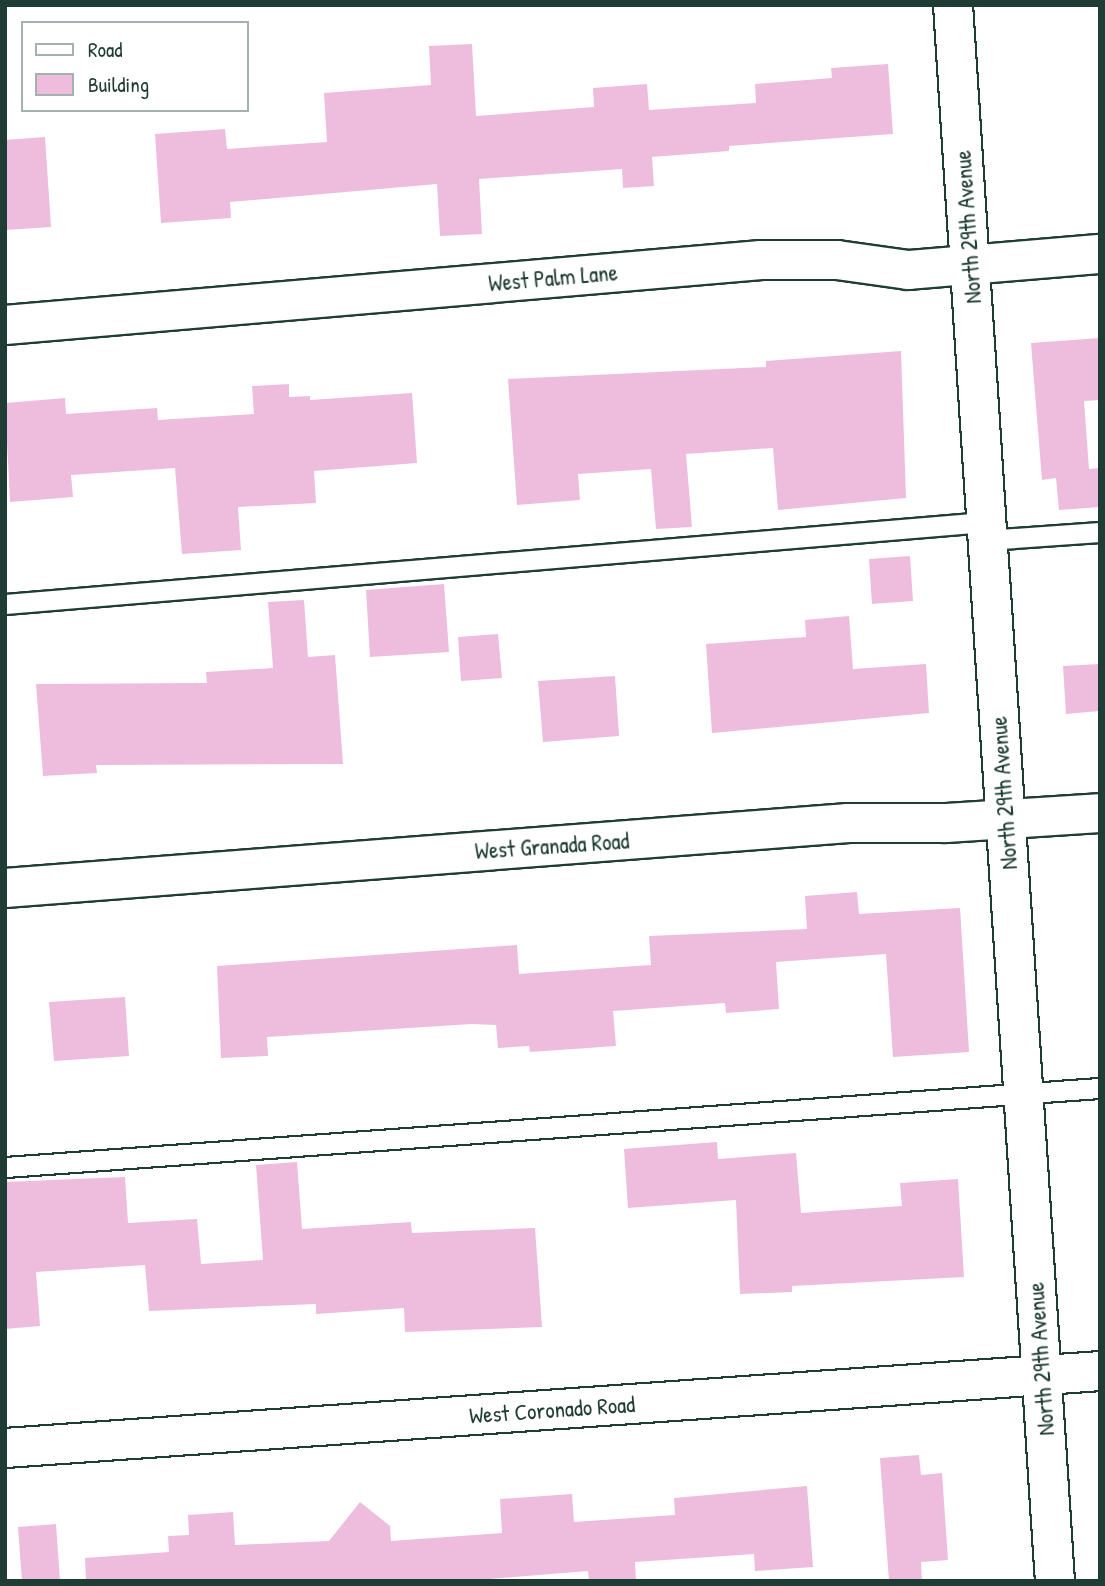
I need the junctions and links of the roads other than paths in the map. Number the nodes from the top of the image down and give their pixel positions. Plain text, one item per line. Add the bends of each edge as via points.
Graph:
1 (953, 5) edge
2 (1100, 254) edge
3 (970, 265) junction
4 (5, 325) edge
5 (986, 531) junction
6 (1100, 532) edge
7 (5, 604) edge
8 (1100, 813) edge
9 (1006, 818) junction
10 (5, 888) edge
11 (1100, 1088) edge
12 (1024, 1094) junction
13 (5, 1167) edge
14 (1100, 1371) edge
15 (1043, 1376) junction
16 (5, 1448) edge
17 (1055, 1581) edge

1 - 3 street, North 29th Avenue
2 - 3 street, West Palm Lane
3 - 4 street, West Palm Lane via 908,270 837,260 761,260
3 - 5 street, North 29th Avenue
5 - 6 lane
5 - 7 lane
5 - 9 street, North 29th Avenue
8 - 9 street, West Granada Road
9 - 10 street, West Granada Road via 848,823
9 - 12 street, North 29th Avenue
11 - 12 lane
12 - 13 lane
12 - 15 street, North 29th Avenue
14 - 15 street, West Coronado Road
15 - 16 street, West Coronado Road
15 - 17 street, North 29th Avenue

